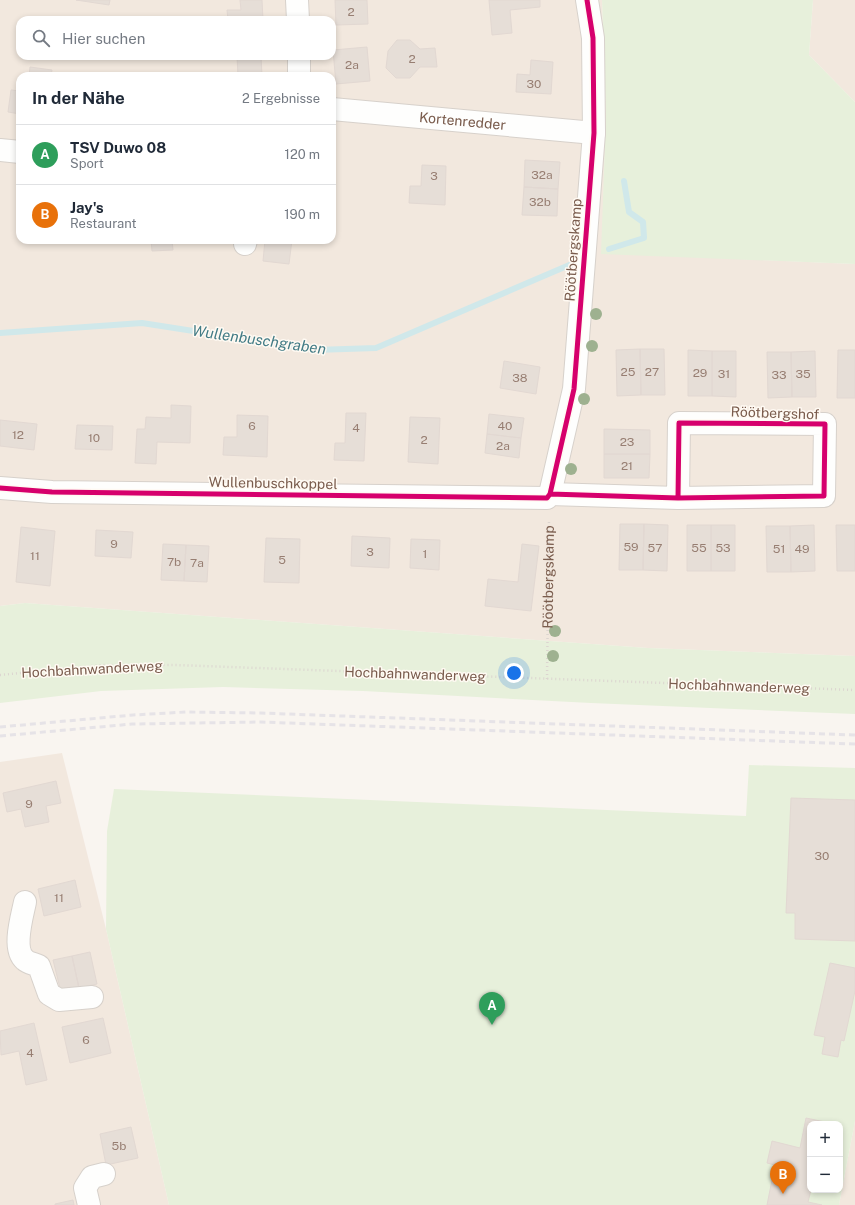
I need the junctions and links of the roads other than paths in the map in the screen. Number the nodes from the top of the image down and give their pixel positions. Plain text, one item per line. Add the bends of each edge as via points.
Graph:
1 (297, 0) edge
2 (587, 0) edge
3 (298, 16) edge
4 (298, 60) edge
5 (299, 72) edge
6 (336, 109) edge
7 (594, 133) junction
8 (0, 150) edge
9 (16, 152) edge
10 (0, 488) edge
11 (548, 496) junction
12 (678, 498) junction
13 (25, 902) dead end
14 (9, 951) edge
15 (92, 997) dead end
16 (104, 1174) dead end
17 (89, 1205) edge

1 - 3 street
2 - 7 street, Röötbergskamp via 593,38
4 - 5 street
6 - 7 street, Kortenredder
7 - 11 street, Röötbergskamp via 574,389
8 - 9 street
10 - 11 street, Wullenbuschkoppel via 52,492
11 - 12 street, Röötbergshof
12 - 12 street, Röötbergshof via 824,496 825,424 679,423
13 - 14 street via 19,927
14 - 15 street via 39,966 48,994 59,1000
16 - 17 street via 92,1177 86,1188

